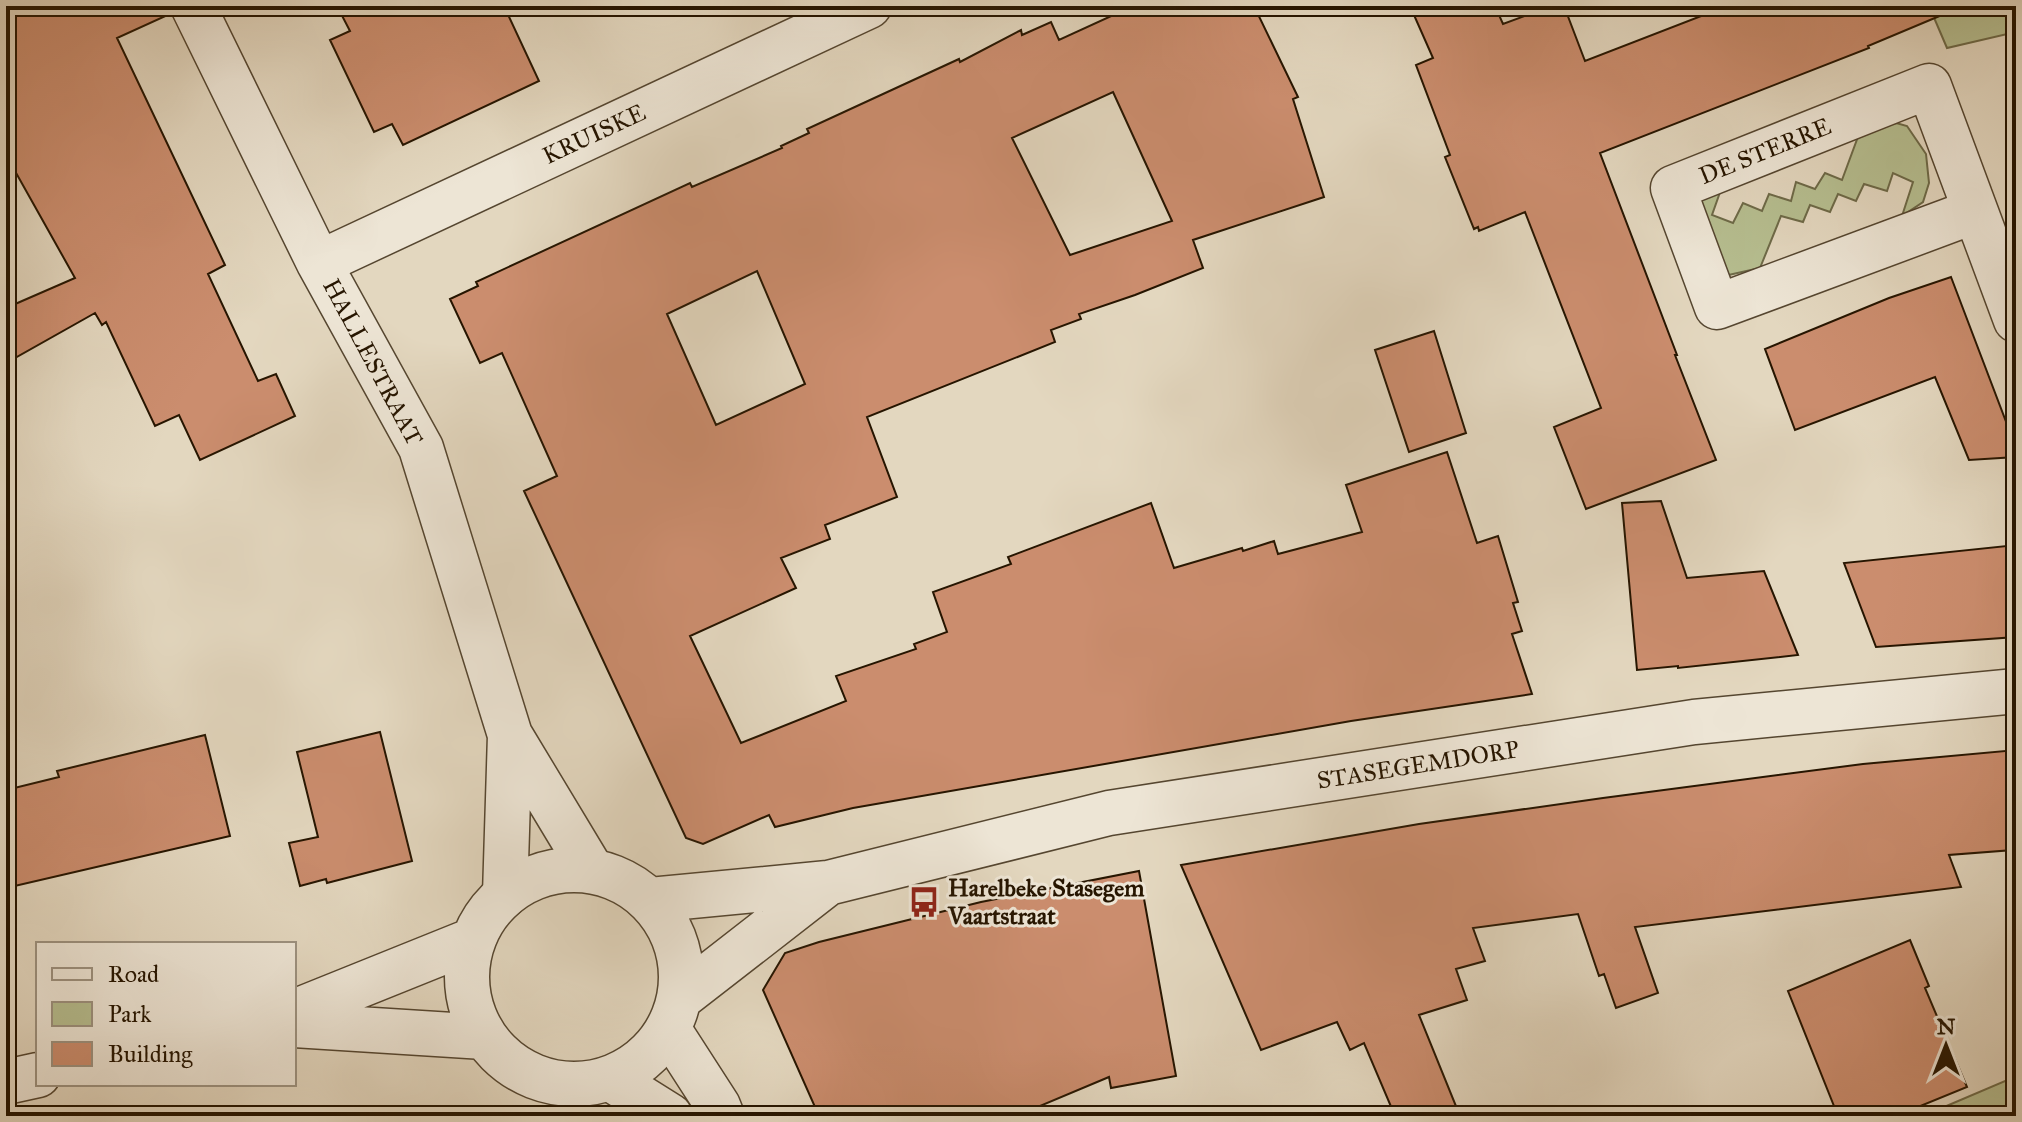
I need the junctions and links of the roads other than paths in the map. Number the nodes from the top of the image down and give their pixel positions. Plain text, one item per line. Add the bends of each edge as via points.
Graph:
1 (193, 6) edge
2 (869, 6) edge
3 (817, 17) edge
4 (1975, 211) junction
5 (319, 263) junction
6 (2016, 320) edge
7 (2016, 691) edge
8 (510, 735) junction
9 (592, 871) junction
10 (828, 883) junction
11 (505, 895) junction
12 (650, 900) junction
13 (473, 940) junction
14 (296, 1011) edge
15 (675, 1014) junction
16 (296, 1025) edge
17 (484, 1037) junction
18 (36, 1075) edge
19 (611, 1079) junction
20 (6, 1082) edge
21 (670, 1116) edge
22 (722, 1116) edge

1 - 5 street, HALLESTRAAT
2 - 3 street, KRUISKE
3 - 5 street, KRUISKE
4 - 4 street, DE STERRE via 1717,307 1673,188 1929,86
4 - 6 street, DE STERRE
5 - 8 street, HALLESTRAAT via 421,448
7 - 10 street, STASEGEMDORP via 1694,722 1109,813
8 - 9 street, HALLESTRAAT
8 - 11 street, HALLESTRAAT
9 - 11 street via 561,870 531,878
9 - 12 street via 623,881
10 - 12 street, STASEGEMDORP
10 - 15 street, STASEGEMDORP
11 - 13 street
12 - 15 street via 671,928 681,963
13 - 14 street
13 - 17 street via 466,973 470,1006
15 - 19 street via 654,1050
15 - 22 street
16 - 17 street
17 - 19 street via 509,1063 541,1080 576,1085
18 - 20 street
19 - 21 street

